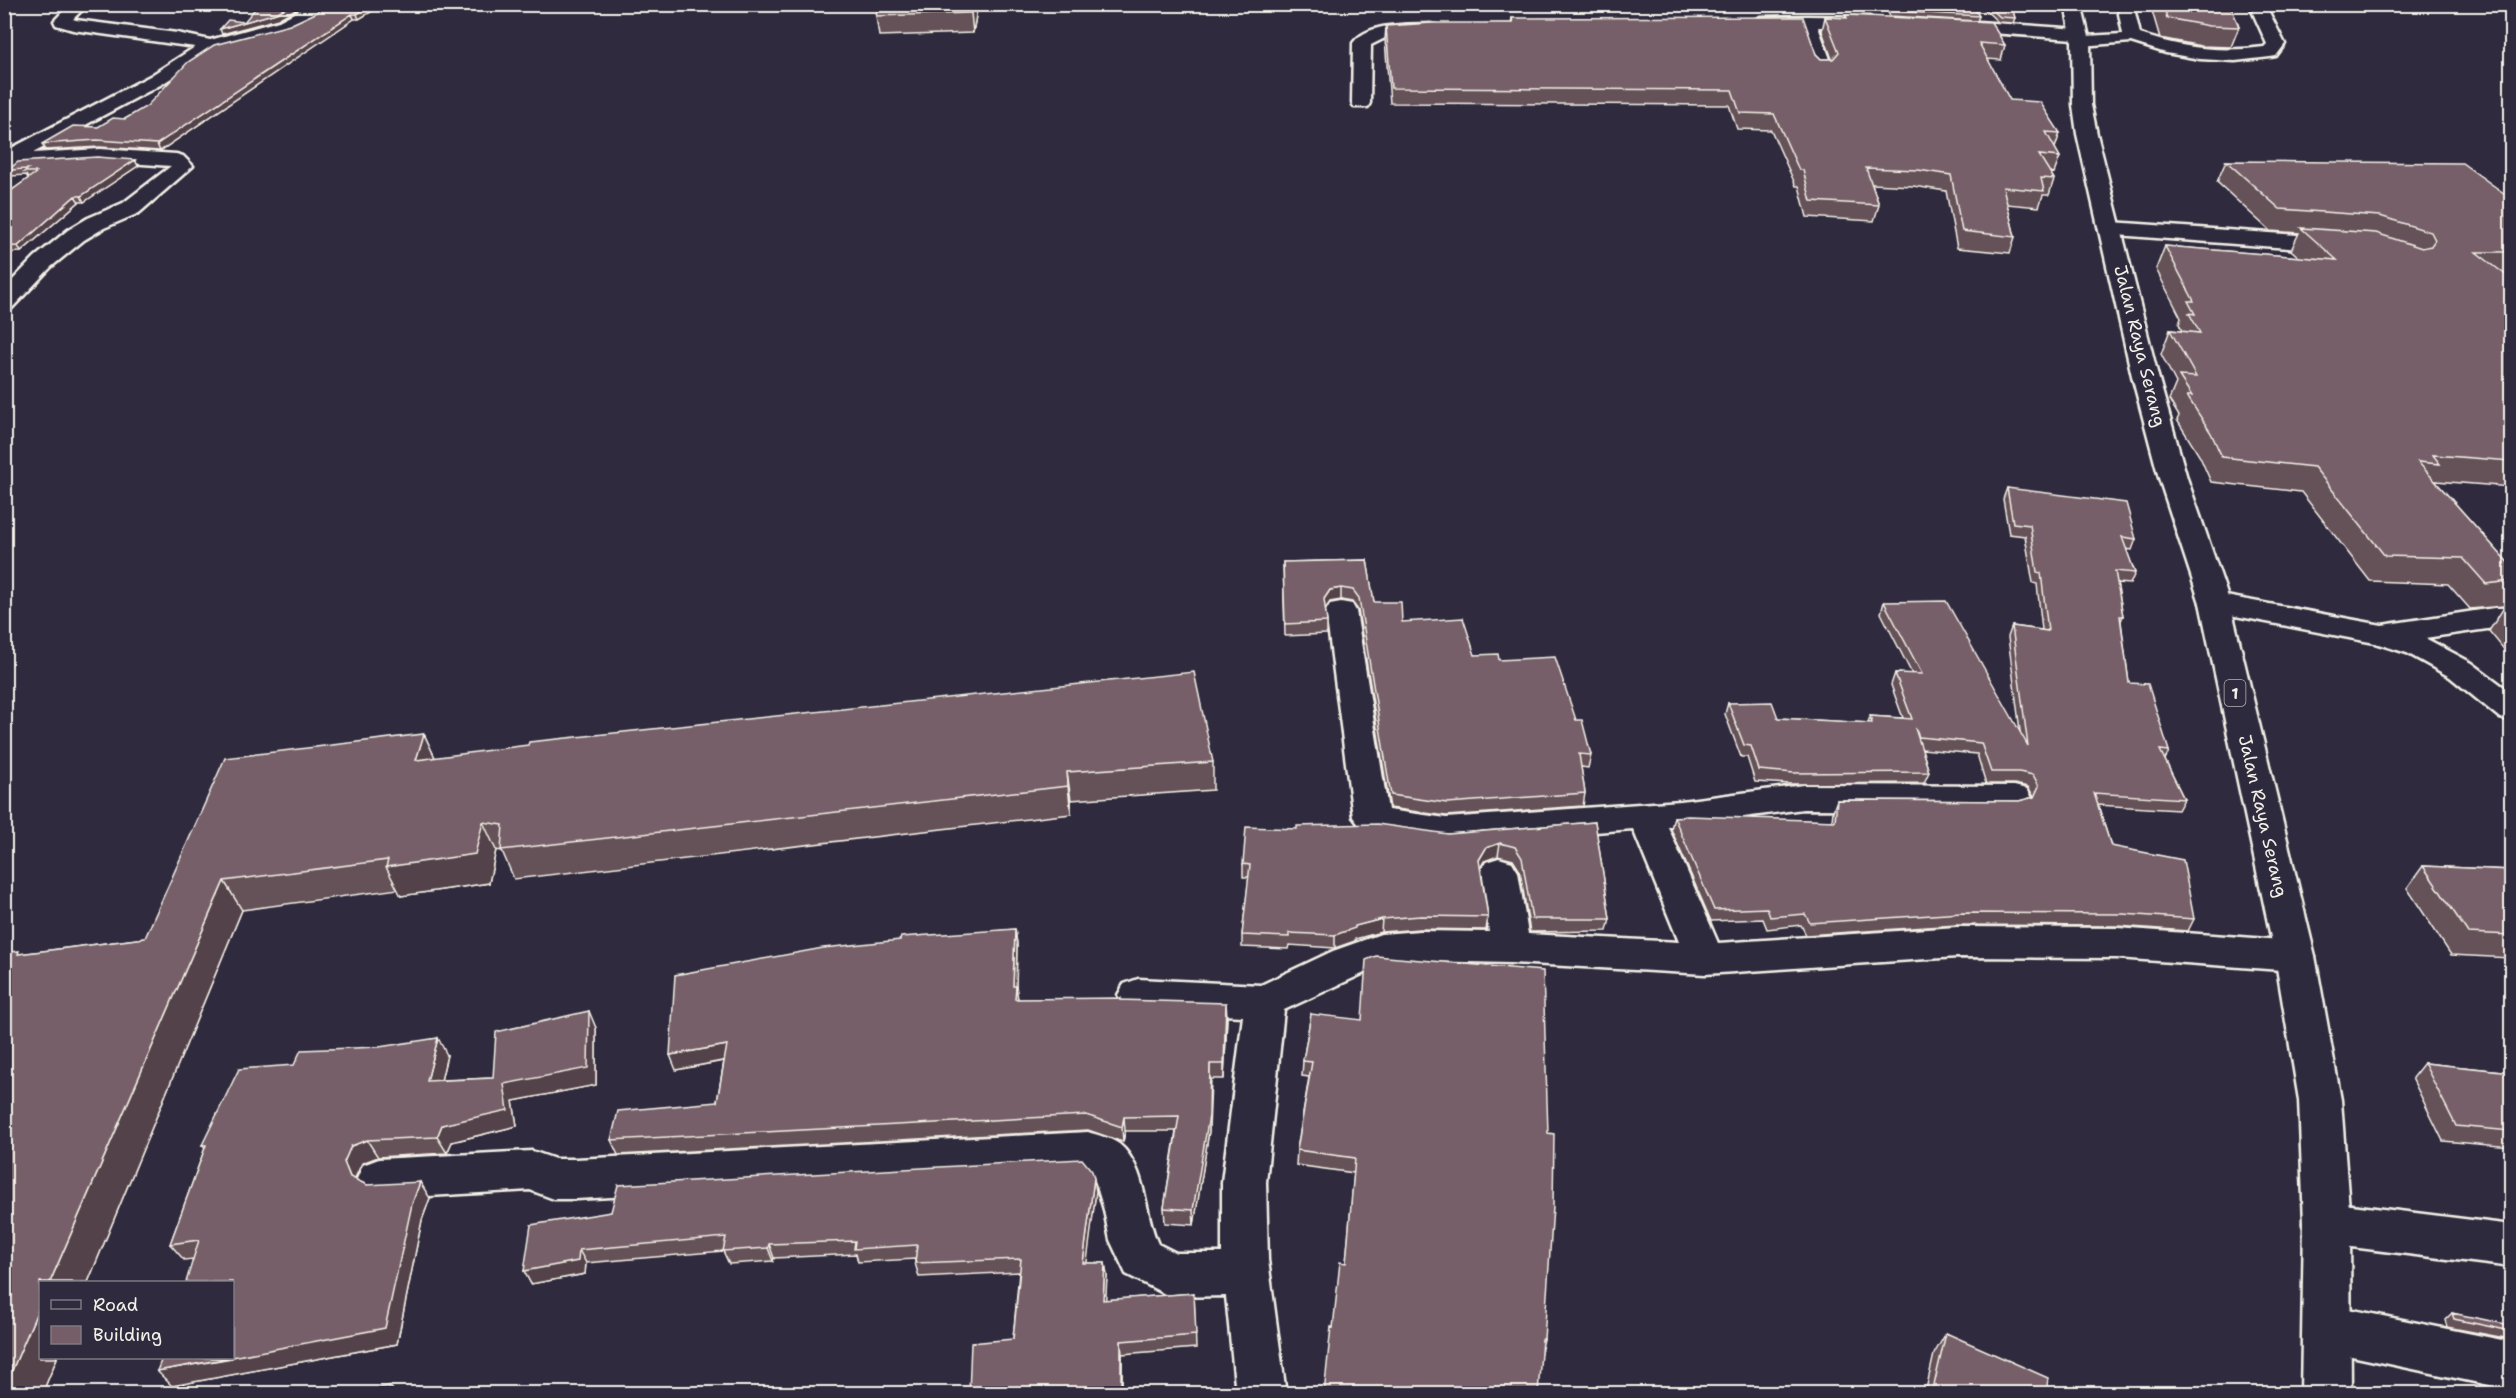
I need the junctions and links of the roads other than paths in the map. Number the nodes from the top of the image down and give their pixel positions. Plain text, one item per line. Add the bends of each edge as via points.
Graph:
1 (80, 4) edge
2 (321, 4) edge
3 (2125, 4) edge
4 (2257, 4) edge
5 (1807, 21) junction
6 (1742, 22) edge
7 (1886, 22) edge
8 (1932, 25) edge
9 (2077, 27) edge
10 (1451, 28) edge
11 (2132, 37) junction
12 (210, 45) junction
13 (1824, 67) edge
14 (1361, 103) dead end
15 (4, 161) edge
16 (2111, 228) junction
17 (2358, 246) edge
18 (4, 303) edge
19 (2214, 603) junction
20 (1341, 611) dead end
21 (2511, 618) edge
22 (2380, 634) junction
23 (2511, 710) edge
24 (2014, 798) edge
25 (1645, 815) junction
26 (1499, 872) dead end
27 (1511, 948) junction
28 (2295, 956) junction
29 (1705, 959) junction
30 (1138, 995) dead end
31 (1265, 1001) junction
32 (379, 1179) dead end
33 (2327, 1223) junction
34 (2511, 1246) edge
35 (1247, 1274) junction
36 (2328, 1328) junction
37 (2511, 1366) edge
38 (1261, 1394) edge
39 (2326, 1394) edge

1 - 12 main road via 62,21
2 - 12 main road via 285,25
3 - 11 main road
4 - 11 main road via 2276,44 2270,52 2245,56 2204,54 2164,49
5 - 6 main road
5 - 7 main road
5 - 13 main road
8 - 9 main road
9 - 11 main road via 2117,40
9 - 16 main road, Jalan Raya Serang / 1 via 2085,124
10 - 14 main road via 1384,32 1368,38 1362,43
12 - 15 main road via 156,80
15 - 18 main road via 100,155 176,160 183,166 131,208 76,236 43,262
16 - 17 main road
16 - 19 main road, Jalan Raya Serang / 1 via 2173,478
19 - 22 main road
19 - 28 main road, Jalan Raya Serang / 1
20 - 25 main road via 1371,817 1376,821 1446,831
21 - 22 main road
22 - 23 main road via 2418,646 2461,669
24 - 25 main road via 1803,797 1681,814
25 - 29 main road
26 - 27 main road
27 - 29 main road
27 - 31 main road via 1420,946 1381,950
28 - 29 main road via 2117,943 1957,942
28 - 33 main road, Jalan Raya Serang / 1 via 2320,1100
30 - 31 main road
31 - 35 main road via 1244,1182
32 - 35 main road via 532,1170 554,1179 576,1179 1088,1151 1103,1158 1115,1174 1142,1259 1171,1275
33 - 34 main road
33 - 36 main road, Jalan Raya Serang / 1
35 - 38 main road
36 - 37 main road
36 - 39 main road, Jalan Raya Serang / 1

